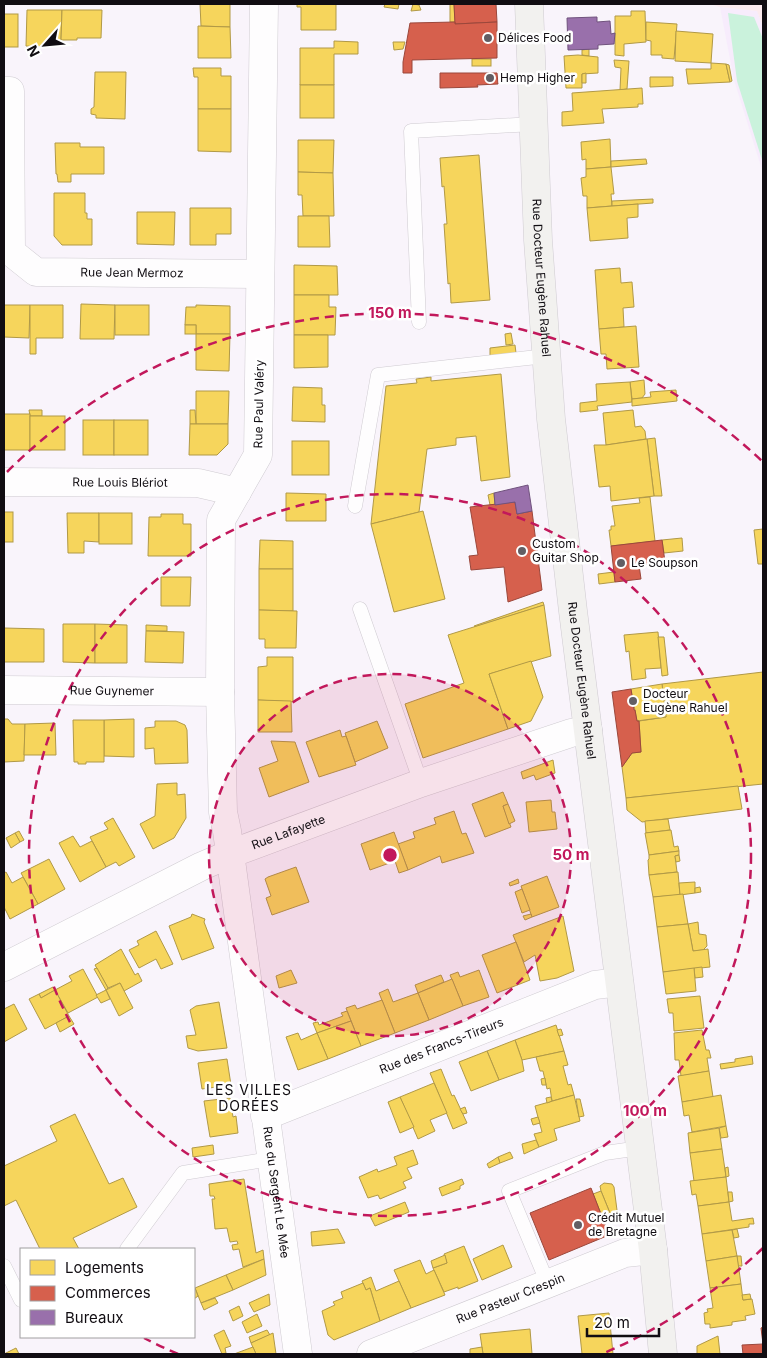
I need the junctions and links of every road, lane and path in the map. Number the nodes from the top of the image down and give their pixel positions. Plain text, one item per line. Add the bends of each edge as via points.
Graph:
1 (264, 4) edge
2 (529, 4) edge
3 (4, 91) edge
4 (532, 124) junction
5 (7, 252) edge
6 (260, 274) junction
7 (419, 322) dead end
8 (546, 356) junction
9 (4, 482) edge
10 (237, 492) junction
11 (355, 506) dead end
12 (360, 609) dead end
13 (4, 690) edge
14 (220, 692) junction
15 (588, 730) junction
16 (421, 783) junction
17 (230, 854) junction
18 (4, 968) edge
19 (619, 982) junction
20 (266, 1116) junction
21 (640, 1148) junction
22 (272, 1159) junction
23 (128, 1248) edge
24 (653, 1250) junction
25 (4, 1266) edge
26 (548, 1284) junction
27 (20, 1298) edge
28 (298, 1354) edge
29 (371, 1354) edge
30 (663, 1354) edge

1 - 6 street, Rue Paul Valéry
2 - 4 main road, Rue Docteur Eugène Rahuel
3 - 5 street, Rue Jean Mermoz via 10,91
4 - 7 lane via 411,131
4 - 8 main road, Rue Docteur Eugène Rahuel
5 - 6 street, Rue Jean Mermoz via 36,272
6 - 10 street, Rue Paul Valéry via 258,454
8 - 11 lane via 378,375
8 - 15 main road, Rue Docteur Eugène Rahuel via 561,514
9 - 10 street, Rue Louis Blériot via 198,483
10 - 14 street, Rue Paul Valéry via 221,520
12 - 16 lane
13 - 14 street, Rue Guynemer
14 - 17 street, Rue Paul Valéry via 223,812
15 - 16 street, Rue Lafayette via 571,732
15 - 19 main road, Rue Docteur Eugène Rahuel
16 - 17 street, Rue Lafayette
17 - 18 street, Rue Lafayette
17 - 20 street, Rue du Sergent Le Mée
19 - 20 street, Rue des Francs-Tireurs via 595,985
19 - 21 main road, Rue Docteur Eugène Rahuel
20 - 22 street, Rue du Sergent Le Mée
21 - 24 main road, Rue Docteur Eugène Rahuel
21 - 26 lane via 605,1153 509,1191
22 - 23 lane via 184,1173
22 - 28 street, Rue du Sergent Le Mée
24 - 26 street, Rue Pasteur Crespin via 625,1253
24 - 30 main road, Rue Docteur Eugène Rahuel
25 - 27 lane
26 - 29 street, Rue Pasteur Crespin

